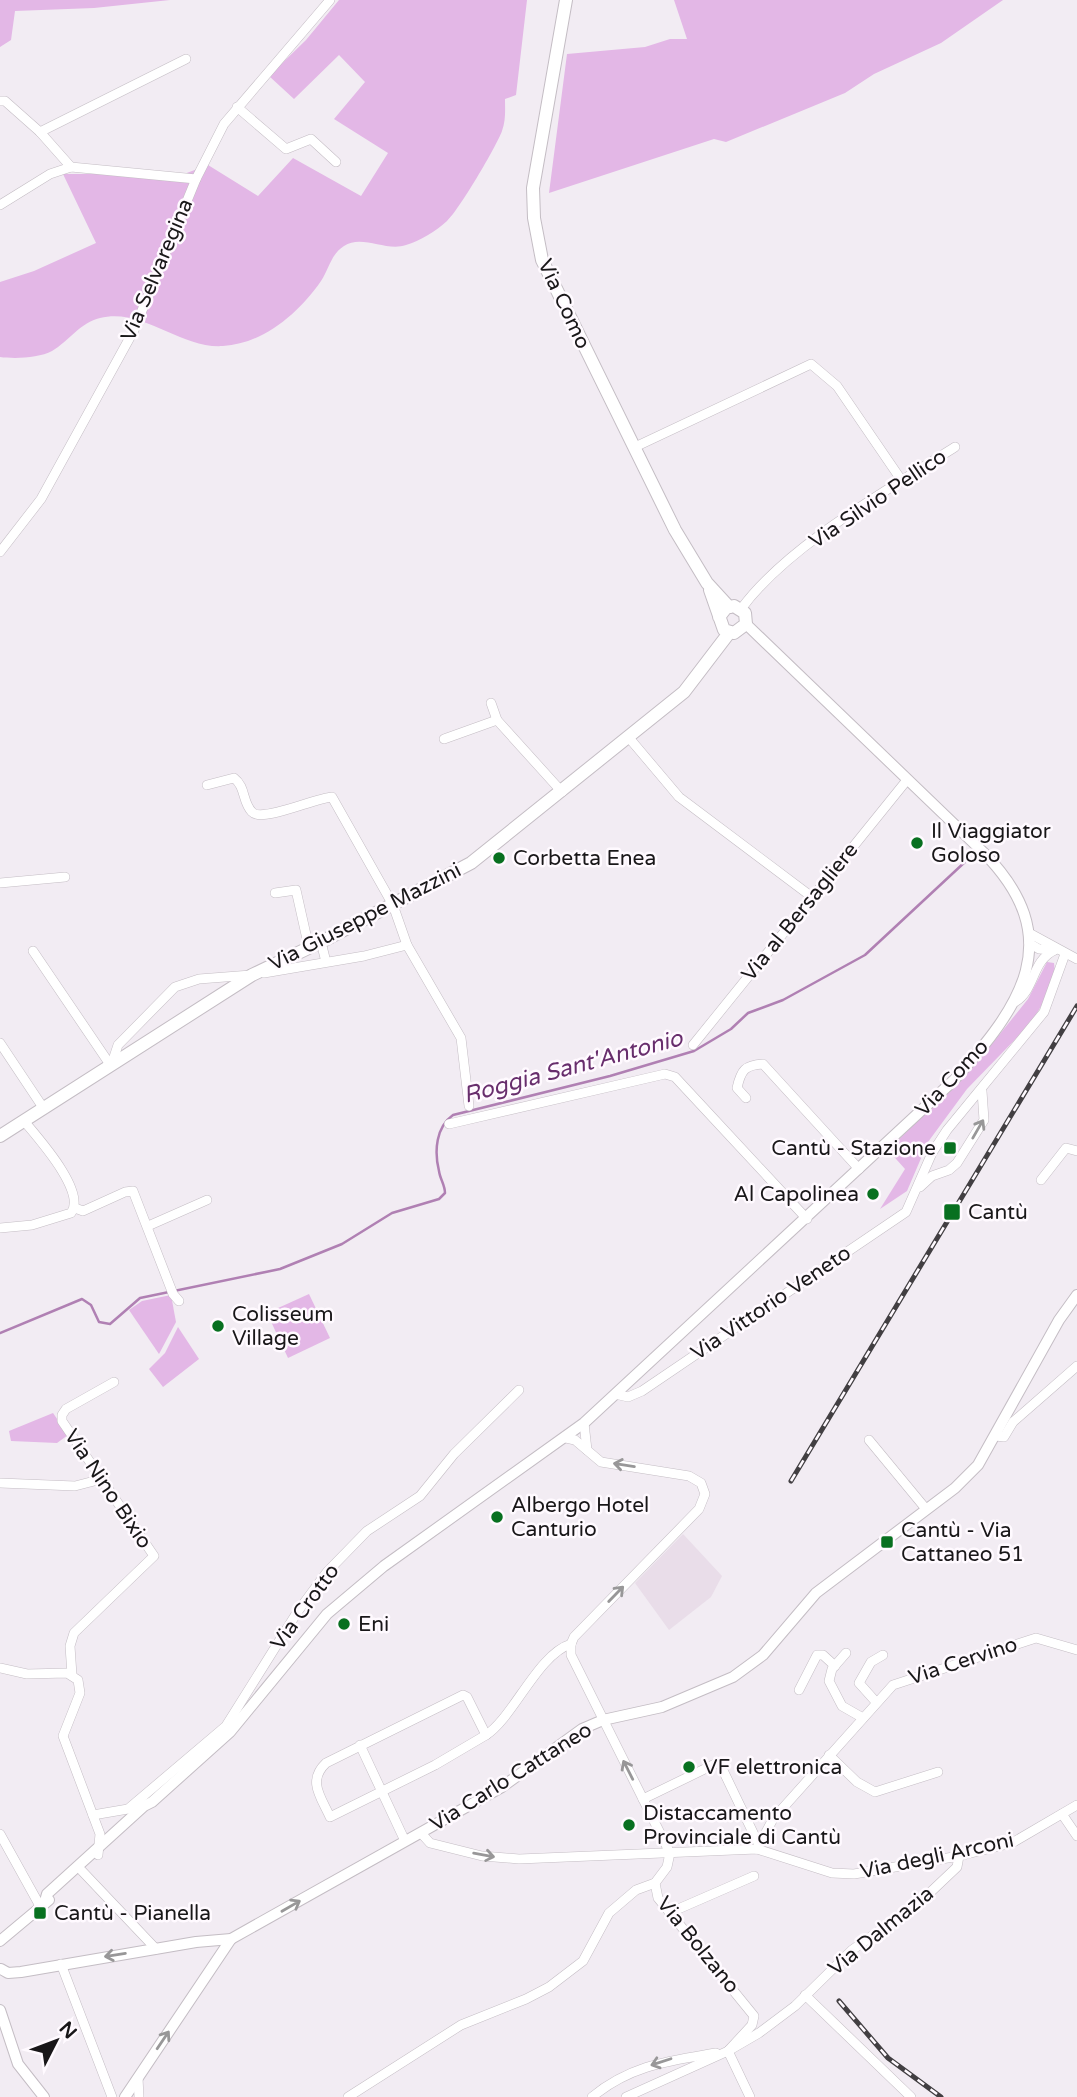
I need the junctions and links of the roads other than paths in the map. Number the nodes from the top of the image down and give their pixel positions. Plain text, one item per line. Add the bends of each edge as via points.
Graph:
1 (330, 0) edge
2 (566, 0) edge
3 (186, 60) dead end
4 (0, 102) edge
5 (237, 107) junction
6 (40, 132) junction
7 (336, 162) dead end
8 (71, 167) junction
9 (196, 180) junction
10 (0, 205) edge
11 (635, 447) junction
12 (955, 447) dead end
13 (902, 481) junction
14 (0, 552) edge
15 (729, 621) junction
16 (746, 624) joint
17 (793, 671) junction
18 (491, 702) dead end
19 (497, 720) junction
20 (444, 739) dead end
21 (630, 739) junction
22 (907, 780) junction
23 (208, 785) dead end
24 (562, 792) junction
25 (65, 877) dead end
26 (0, 883) edge
27 (275, 893) dead end
28 (812, 897) junction
29 (393, 905) junction
30 (1029, 938) junction
31 (315, 945) junction
32 (407, 945) junction
33 (1055, 950) junction
34 (33, 951) dead end
35 (1065, 954) junction
36 (1077, 959) edge
37 (326, 962) junction
38 (252, 975) junction
39 (1015, 1002) junction
40 (0, 1043) edge
41 (692, 1045) dead end
42 (111, 1066) junction
43 (982, 1089) junction
44 (747, 1098) dead end
45 (469, 1106) dead end
46 (44, 1109) junction
47 (24, 1121) junction
48 (449, 1124) dead end
49 (0, 1136) edge
50 (1077, 1151) edge
51 (859, 1169) junction
52 (1041, 1180) dead end
53 (916, 1191) junction
54 (206, 1200) dead end
55 (75, 1208) junction
56 (807, 1219) junction
57 (148, 1226) junction
58 (0, 1228) edge
59 (174, 1294) dead end
60 (1077, 1295) edge
61 (1077, 1366) edge
62 (114, 1382) dead end
63 (519, 1390) dead end
64 (615, 1394) junction
65 (584, 1423) junction
66 (996, 1436) junction
67 (566, 1438) junction
68 (869, 1440) dead end
69 (587, 1452) junction
70 (102, 1479) junction
71 (0, 1483) edge
72 (926, 1509) junction
73 (570, 1644) junction
74 (1077, 1650) edge
75 (846, 1653) dead end
76 (883, 1655) dead end
77 (835, 1666) junction
78 (0, 1668) edge
79 (72, 1675) junction
80 (799, 1690) dead end
81 (876, 1702) junction
82 (863, 1718) junction
83 (603, 1720) junction
84 (486, 1735) junction
85 (360, 1745) junction
86 (829, 1755) junction
87 (938, 1772) dead end
88 (381, 1793) junction
89 (643, 1799) junction
90 (152, 1802) junction
91 (1077, 1805) edge
92 (1062, 1814) junction
93 (94, 1819) junction
94 (115, 1833) junction
95 (421, 1833) junction
96 (0, 1834) edge
97 (1077, 1836) edge
98 (405, 1841) junction
99 (758, 1846) junction
100 (96, 1853) junction
101 (670, 1853) junction
102 (959, 1856) junction
103 (82, 1871) junction
104 (754, 1876) dead end
105 (655, 1883) junction
106 (43, 1904) junction
107 (669, 1913) junction
108 (3, 1938) edge
109 (231, 1939) junction
110 (0, 1948) edge
111 (156, 1948) junction
112 (61, 1964) junction
113 (0, 1969) edge
114 (805, 1995) junction
115 (0, 2010) edge
116 (728, 2051) junction
117 (138, 2078) junction
118 (44, 2097) edge
119 (112, 2097) edge
120 (125, 2097) edge
121 (139, 2097) edge
122 (348, 2097) edge
123 (592, 2097) edge
124 (626, 2097) edge
125 (750, 2097) edge
126 (911, 2097) edge

1 - 5 street, Via Selvaregina
2 - 11 main road, Via Como via 535,169 537,239 550,281
3 - 6 street
4 - 6 street via 5,101
5 - 7 street via 286,149 311,139
5 - 9 street, Via Selvaregina
6 - 8 street
8 - 9 street
8 - 10 street via 50,173
9 - 14 street, Via Selvaregina via 134,330 41,499
11 - 13 street via 811,364 837,386
11 - 15 main road, Via Como via 680,539
12 - 13 street, Via Silvio Pellico
13 - 15 street, Via Silvio Pellico via 840,520 759,586
15 - 16 main road, Via Giuseppe Mazzini
15 - 17 street, Via Como
15 - 21 main road, Via Giuseppe Mazzini via 706,667
16 - 17 street, Via Como
17 - 22 street, Via Como
18 - 19 street
19 - 20 street
19 - 24 street
21 - 24 main road, Via Giuseppe Mazzini
21 - 28 street via 679,797
22 - 28 street, Via al Bersagliere
22 - 30 street, Via Como via 1002,872 1015,892
23 - 29 street via 234,778 242,783 249,808 265,817 315,798 332,797
24 - 29 main road, Via Giuseppe Mazzini via 471,863
25 - 26 street
27 - 31 street via 296,890
28 - 41 street, Via al Bersagliere
29 - 31 main road, Via Giuseppe Mazzini
29 - 32 street
30 - 33 street via 1039,949
30 - 39 street, Via Como via 1026,975
31 - 37 street
31 - 38 main road, Via Giuseppe Mazzini
32 - 37 street
32 - 45 street via 460,1038
33 - 35 street
33 - 39 street via 1036,966 1027,992
34 - 42 street
35 - 36 street
35 - 43 street, Via Vittorio Veneto via 1044,1012
37 - 38 street
38 - 42 main road, Via Giuseppe Mazzini
38 - 42 street via 199,979 175,987 118,1045
39 - 51 street, Via Como via 953,1082
40 - 46 street
42 - 46 main road, Via Giuseppe Mazzini
43 - 53 street, Via Vittorio Veneto via 932,1153
53 -> 43 street, Via Vittorio Veneto via 957,1163 984,1120
44 - 51 street via 737,1088 741,1072 749,1065 763,1064
46 - 47 main road, Via Giuseppe Mazzini
47 - 49 main road, Via Giuseppe Mazzini
47 - 55 street via 64,1174
48 - 56 street via 666,1074 675,1077
50 - 52 street via 1066,1148
51 - 56 street, Via Como
53 - 64 street, Via Vittorio Veneto via 911,1205 897,1219 642,1391 628,1397
54 - 57 street
55 - 57 street via 83,1211 133,1191
55 - 58 street via 32,1225
56 - 64 street, Via Como
57 - 59 street
60 - 66 street, Via Carlo Cattaneo
61 - 66 street via 1013,1422 1003,1437
62 - 70 street, Via Nino Bixio via 62,1415
63 - 93 street, Via Crotto via 454,1454 420,1496 367,1531 327,1572 226,1726 128,1808
64 - 65 street, Via Como
65 - 67 street, Via Como
65 - 69 street
66 - 72 street, Via Carlo Cattaneo via 966,1478
67 - 69 street
67 - 90 street, Via Como via 384,1566 327,1614 230,1732
68 - 72 street
73 -> 69 street via 699,1509 705,1494 701,1483 690,1476 601,1462
70 - 71 street via 75,1486
70 - 79 street, Via Nino Bixio via 153,1556 74,1633
72 - 83 street, Via Carlo Cattaneo via 816,1593 762,1655 733,1677 662,1707
73 - 83 street
73 - 84 street via 521,1691
74 - 81 street, Via Cervino via 1036,1638 899,1682
75 - 77 street
76 - 81 street via 871,1662 859,1683
77 - 80 street via 823,1655 817,1656
77 - 82 street via 829,1681 834,1694 842,1706
78 - 79 street
79 - 93 street via 80,1683 80,1693 63,1736
81 - 82 street, Via Cervino
82 - 86 street, Via Cervino
89 -> 83 street
83 - 95 street, Via Carlo Cattaneo
84 - 85 street via 463,1695
84 - 88 street
85 - 88 street
85 - 88 street via 317,1772 316,1786 330,1818
86 - 87 street via 875,1792
86 - 99 street, Via Cervino via 773,1819
88 - 98 street
89 - 99 street via 719,1762
89 - 101 street
90 - 94 street
90 - 100 street
91 - 92 street, Via degli Arconi
92 - 97 street
92 - 102 street, Via degli Arconi via 1012,1843
93 - 94 street via 105,1831
93 - 100 street
93 - 100 street via 100,1833
94 - 100 street
95 - 98 street, Via Carlo Cattaneo
95 -> 101 street, Via degli Arconi via 429,1843 503,1858
96 - 106 street
109 -> 98 street, Via Carlo Cattaneo
99 - 101 street, Via degli Arconi
99 - 102 street, Via degli Arconi via 840,1874
100 - 103 street
100 - 106 street via 47,1894
101 - 105 street, Via Bolzano via 667,1867
102 - 114 street, Via Dalmazia via 957,1867 919,1903 852,1950
103 - 106 street
103 - 111 street
104 - 107 street
105 - 107 street, Via Bolzano via 658,1898
105 - 122 street via 636,1891 609,1913 583,1961 549,1987 461,2025
106 - 108 street
107 - 116 street, Via Bolzano via 752,2011 752,2025
108 - 110 street
109 - 111 street, Via Carlo Cattaneo
117 -> 109 street
111 -> 112 street, Via Carlo Cattaneo
112 - 113 street, Via Carlo Cattaneo via 12,1973
112 - 119 street
114 - 116 street, Via Dalmazia via 759,2033
114 - 126 street
115 - 118 street via 18,2064
116 -> 123 street via 657,2062
116 - 124 street, Via Dalmazia
116 - 125 street
117 - 120 street
117 - 121 street

